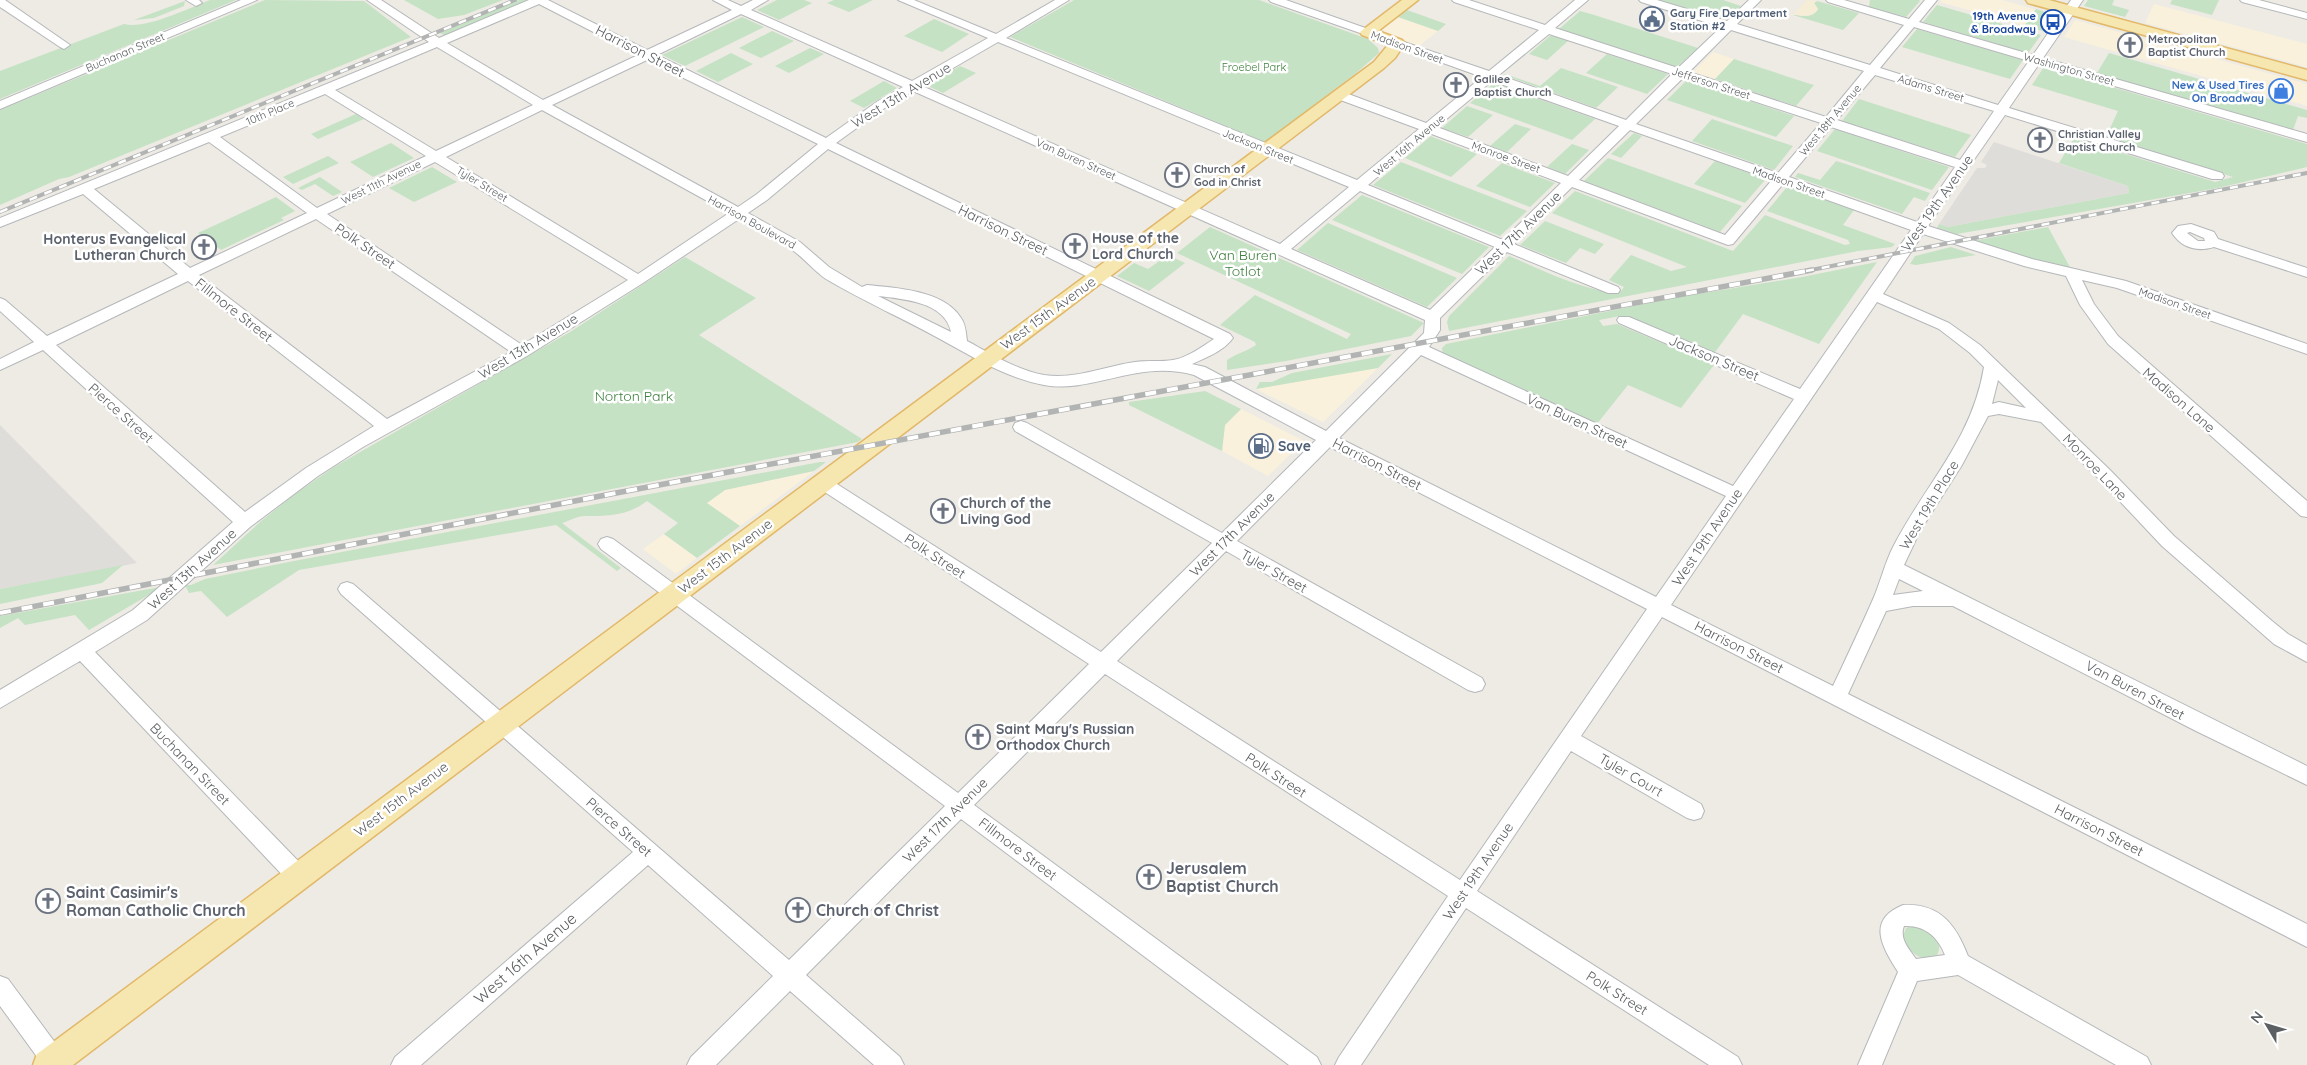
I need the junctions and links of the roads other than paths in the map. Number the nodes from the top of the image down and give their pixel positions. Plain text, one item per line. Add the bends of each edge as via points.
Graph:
1 (251, 0) edge
2 (373, 0) edge
3 (539, 0) edge
4 (719, 0) edge
5 (762, 0) edge
6 (904, 0) edge
7 (1063, 0) edge
8 (1276, 0) edge
9 (1411, 0) edge
10 (1458, 0) edge
11 (1582, 0) edge
12 (1644, 0) edge
13 (1755, 0) edge
14 (1832, 0) edge
15 (1931, 0) edge
16 (2033, 0) edge
17 (2246, 0) edge
18 (0, 2) edge
19 (2074, 5) edge
20 (741, 10) junction
21 (2307, 16) edge
22 (1911, 23) junction
23 (1729, 26) junction
24 (1547, 29) junction
25 (1367, 32) junction
26 (996, 38) junction
27 (436, 43) junction
28 (1397, 43) junction
29 (64, 45) dead end
30 (647, 55) junction
31 (2036, 59) junction
32 (1871, 70) junction
33 (1681, 73) junction
34 (2307, 75) edge
35 (1492, 76) junction
36 (912, 86) junction
37 (326, 89) junction
38 (1339, 95) junction
39 (0, 105) edge
40 (542, 105) junction
41 (2001, 110) junction
42 (1829, 121) junction
43 (1628, 125) junction
44 (1428, 128) junction
45 (211, 137) junction
46 (2307, 138) edge
47 (827, 143) junction
48 (1267, 149) junction
49 (436, 156) junction
50 (1964, 166) junction
51 (2217, 176) dead end
52 (1781, 179) junction
53 (1571, 181) junction
54 (1359, 187) junction
55 (85, 189) junction
56 (1187, 208) junction
57 (316, 213) junction
58 (736, 213) junction
59 (0, 223) edge
60 (1920, 228) junction
61 (1729, 240) joint
62 (2213, 242) dead end
63 (1505, 246) junction
64 (1281, 250) junction
65 (2071, 272) junction
66 (2307, 273) edge
67 (189, 274) junction
68 (1098, 276) junction
69 (638, 280) junction
70 (856, 289) junction
71 (1613, 290) dead end
72 (1873, 295) junction
73 (0, 304) edge
74 (1432, 317) junction
75 (1624, 320) dead end
76 (960, 343) junction
77 (44, 344) junction
78 (1418, 348) junction
79 (2307, 349) edge
80 (522, 352) junction
81 (988, 358) junction
82 (1178, 364) junction
83 (0, 365) edge
84 (1992, 366) junction
85 (1804, 396) junction
86 (1980, 412) junction
87 (2046, 417) junction
88 (386, 427) junction
89 (1022, 427) dead end
90 (1328, 439) junction
91 (823, 483) junction
92 (1736, 494) junction
93 (2307, 511) edge
94 (244, 522) junction
95 (1223, 543) junction
96 (607, 544) dead end
97 (1893, 568) junction
98 (347, 588) dead end
99 (674, 594) junction
100 (1964, 602) junction
101 (1659, 606) junction
102 (1880, 606) junction
103 (83, 650) junction
104 (2307, 654) edge
105 (1102, 664) junction
106 (1475, 684) dead end
107 (1837, 697) junction
108 (0, 700) edge
109 (502, 723) junction
110 (1568, 739) junction
111 (2307, 776) edge
112 (959, 806) junction
113 (1694, 811) dead end
114 (648, 852) junction
115 (298, 876) junction
116 (1462, 895) junction
117 (2307, 936) edge
118 (1960, 964) junction
119 (1910, 971) junction
120 (789, 975) junction
121 (0, 987) edge
122 (51, 1062) edge
123 (403, 1065) edge
124 (699, 1065) edge
125 (892, 1065) edge
126 (1309, 1065) edge
127 (1347, 1065) edge
128 (1730, 1065) edge
129 (1870, 1065) edge
130 (2139, 1065) edge

1 - 39 street, Buchanan Street
2 - 27 street, Harrison Boulevard
3 - 27 street, 10th Place
3 - 30 street, Harrison Street
4 - 20 street, Van Buren Street
5 - 20 street, West 11th Avenue
6 - 26 street, Jackson Street
7 - 26 street, West 13th Avenue
8 - 25 street, Madison Street
9 - 25 main road
10 - 24 street, Jefferson Street
11 - 24 street, West 16th Avenue
12 - 23 street, Adams Street
13 - 23 street, West 17th Avenue
14 - 22 street, Washington Street
15 - 22 street, West 18th Avenue
16 - 19 main road
17 - 21 street
18 - 29 street
19 - 31 street, West 19th Avenue
19 - 34 main road
20 - 30 street, West 11th Avenue
20 - 36 street, Van Buren Street
22 - 31 street, Washington Street
22 - 32 street, West 18th Avenue
23 - 32 street, Adams Street
23 - 33 street, West 17th Avenue
24 - 33 street, Jefferson Street
24 - 35 street, West 16th Avenue
25 - 28 main road, Madison Street
26 - 36 street, West 13th Avenue
26 - 48 street, Jackson Street
27 - 37 street, 10th Place
27 - 40 street, Harrison Boulevard
28 - 35 street, Madison Street
28 - 38 main road, West 15th Avenue via 1386,59
30 - 40 street, West 11th Avenue
30 - 47 street, Harrison Street
31 - 41 street, West 19th Avenue
31 - 46 street, Washington Street
32 - 41 street, Adams Street
32 - 42 street, West 18th Avenue
33 - 42 street, Jefferson Street
33 - 43 street, West 17th Avenue
35 - 43 street, Madison Street
35 - 44 street, West 16th Avenue
36 - 47 street, West 13th Avenue
36 - 56 street, Van Buren Street
37 - 45 street, 10th Place
37 - 49 street, Tyler Street
38 - 44 street, Monroe Street
38 - 48 main road, West 15th Avenue
40 - 49 street, West 11th Avenue
40 - 58 street, Harrison Boulevard
41 - 50 street, West 19th Avenue
41 - 51 street, Adams Street
42 - 50 street, Jefferson Street
42 - 52 street, West 18th Avenue
43 - 52 street, Madison Street
43 - 53 street, West 17th Avenue
44 - 53 street, Monroe Street
44 - 54 street, West 16th Avenue
45 - 55 street, 10th Place
45 - 57 street, Polk Street
47 - 58 street, West 13th Avenue via 780,183
47 - 68 street, Harrison Street
48 - 54 street, Jackson Street
48 - 56 main road, West 15th Avenue
49 - 57 street, West 11th Avenue
49 - 69 street, Tyler Street
50 - 60 street, West 19th Avenue
52 - 60 street, Madison Street
52 - 61 street, West 18th Avenue
53 - 61 street, Monroe Street
53 - 63 street, West 17th Avenue
54 - 63 street, Jackson Street
54 - 64 street, West 16th Avenue
55 - 59 street, 10th Place
55 - 67 street, Fillmore Street
56 - 64 street, Van Buren Street
56 - 68 main road, West 15th Avenue
57 - 67 street, West 11th Avenue
57 - 80 street, Polk Street
58 - 69 street, West 13th Avenue
58 - 70 street, Harrison Boulevard via 790,242 822,270
60 - 65 street, Madison Street via 2029,264
60 - 72 street, West 19th Avenue
62 - 66 street
63 - 71 street, Jackson Street
63 - 74 street, West 17th Avenue
64 - 74 street, Van Buren Street
65 - 79 street, Madison Street via 2120,284
65 - 93 street, Madison Lane via 2087,305 2113,340
67 - 77 street, West 11th Avenue
67 - 88 street, Fillmore Street
68 - 81 main road, West 15th Avenue
68 - 82 street, Harrison Street via 1226,338
69 - 80 street, West 13th Avenue
70 - 76 street, Harrison Boulevard
70 - 76 street via 900,294 942,307 956,322
72 - 84 street, Monroe Lane via 1944,326
72 - 85 street, West 19th Avenue
73 - 77 street, Pierce Street
74 - 78 street, West 17th Avenue via 1433,332
75 - 85 street, Jackson Street
76 - 81 street, Harrison Boulevard
77 - 83 street, West 11th Avenue
77 - 94 street, Pierce Street
78 - 90 street, West 17th Avenue
78 - 92 street, Van Buren Street
80 - 88 street, West 13th Avenue
81 - 82 street, Harrison Boulevard via 1031,378 1052,381 1152,363
81 - 91 main road, West 15th Avenue
82 - 90 street, Harrison Street via 1199,371
84 - 86 street, West 19th Place
84 - 87 street, Monroe Lane
85 - 92 street, West 19th Avenue
86 - 87 street via 1991,408 2012,409
86 - 97 street, West 19th Place via 1955,464 1919,516
87 - 104 street, Monroe Lane via 2104,474 2160,544 2281,639
88 - 94 street, West 13th Avenue via 291,486
89 - 95 street, Tyler Street
90 - 95 street, West 17th Avenue
90 - 101 street, Harrison Street
91 - 99 main road, West 15th Avenue
91 - 105 street, Polk Street
92 - 101 street, West 19th Avenue
94 - 103 street, West 13th Avenue via 148,609
95 - 105 street, West 17th Avenue
95 - 106 street, Tyler Street
96 - 99 street, Fillmore Street
97 - 100 street, Van Buren Street
97 - 102 street, West 19th Place
98 - 109 street, Pierce Street
99 - 109 main road, West 15th Avenue
99 - 112 street, Fillmore Street
100 - 102 street, Van Buren Street via 1915,597
100 - 111 street, Van Buren Street
101 - 107 street, Harrison Street
101 - 110 street, West 19th Avenue
102 - 107 street, West 19th Place
103 - 108 street, West 13th Avenue
103 - 115 street, Buchanan Street
105 - 112 street, West 17th Avenue
105 - 116 street, Polk Street
107 - 117 street, Harrison Street
109 - 114 street, Pierce Street
109 - 115 main road, West 15th Avenue
110 - 113 street, Tyler Court
110 - 116 street, West 19th Avenue
112 - 120 street, West 17th Avenue
112 - 126 street, Fillmore Street
114 - 120 street, Pierce Street
114 - 123 street, West 16th Avenue
115 - 122 main road, West 15th Avenue
116 - 127 street, West 19th Avenue
116 - 128 street, Polk Street
118 - 119 street
118 - 119 street via 1949,938 1939,926 1919,915 1908,914 1894,922 1891,930 1896,949
118 - 130 street
119 - 129 street
120 - 124 street, West 17th Avenue
120 - 125 street, Pierce Street
121 - 122 street

